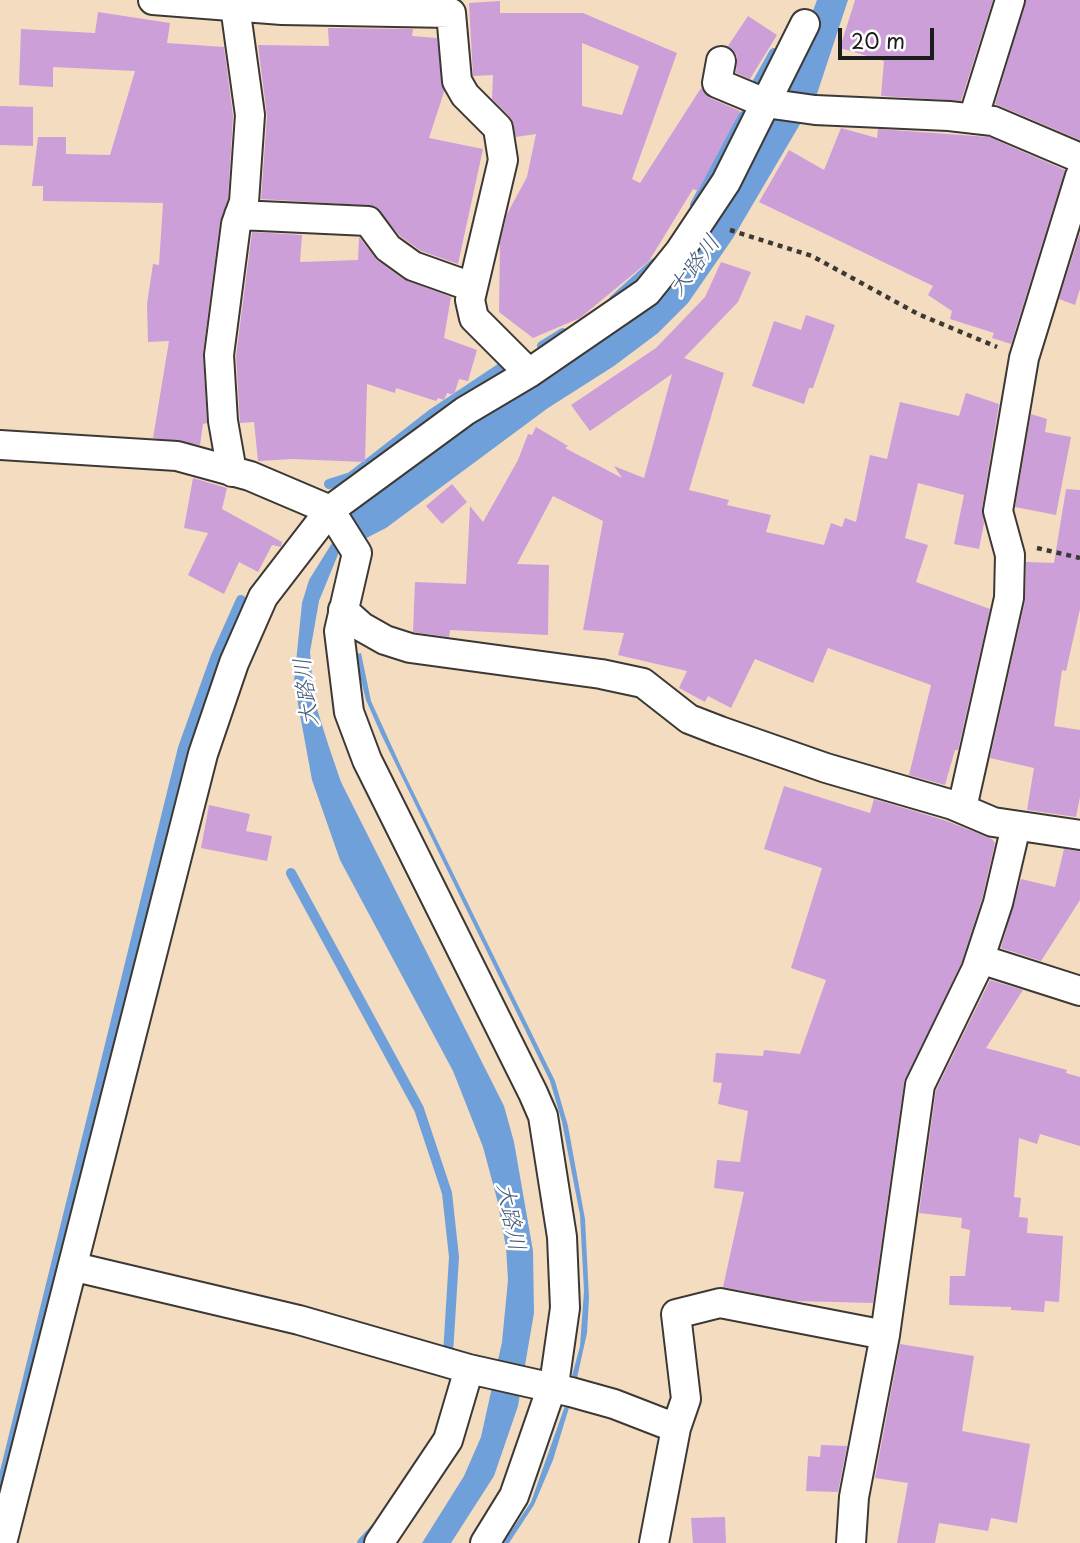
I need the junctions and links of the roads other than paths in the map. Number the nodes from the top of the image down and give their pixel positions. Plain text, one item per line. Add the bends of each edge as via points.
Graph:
1 (153, 0) edge
2 (1010, 0) edge
3 (235, 6) junction
4 (805, 24) dead end
5 (721, 61) dead end
6 (765, 103) junction
7 (973, 119) junction
8 (1080, 158) edge
9 (1080, 176) edge
10 (239, 215) junction
11 (472, 287) junction
12 (529, 373) junction
13 (0, 445) edge
14 (232, 472) junction
15 (333, 516) junction
16 (343, 610) junction
17 (961, 808) junction
18 (1016, 826) junction
19 (1080, 835) edge
20 (980, 959) junction
21 (1080, 991) edge
22 (75, 1267) junction
23 (885, 1335) junction
24 (470, 1369) junction
25 (551, 1387) junction
26 (676, 1428) junction
27 (2, 1543) edge
28 (379, 1543) edge
29 (485, 1543) edge
30 (654, 1543) edge
31 (851, 1543) edge

1 - 3 street
2 - 7 street
3 - 10 street via 250,115 244,202
3 - 11 street via 452,13 457,81 498,128 503,160
4 - 6 street
5 - 6 street via 717,83
6 - 7 street
6 - 12 street via 726,183 647,292
7 - 8 street via 993,121
9 - 17 street via 1024,358 998,511 1008,549 1009,598
10 - 11 street via 368,220 388,248 413,266
10 - 14 street via 219,355
11 - 12 street via 474,318
12 - 15 street via 465,411
13 - 14 street via 177,456
14 - 15 street
15 - 16 street via 357,553
15 - 22 street via 263,597 234,663 203,754
16 - 17 street via 374,634 410,648 643,683 689,719 720,732
16 - 25 street via 339,631 342,670 349,712 367,760 543,1116 562,1237 565,1308
17 - 18 street
18 - 19 street
18 - 20 street
20 - 21 street
20 - 23 street via 920,1085
22 - 24 street via 299,1321
22 - 27 street
23 - 26 street via 720,1303 676,1314 686,1399
23 - 31 street via 854,1497
24 - 25 street
24 - 28 street via 448,1440
25 - 26 street
25 - 29 street via 514,1496
26 - 30 street

